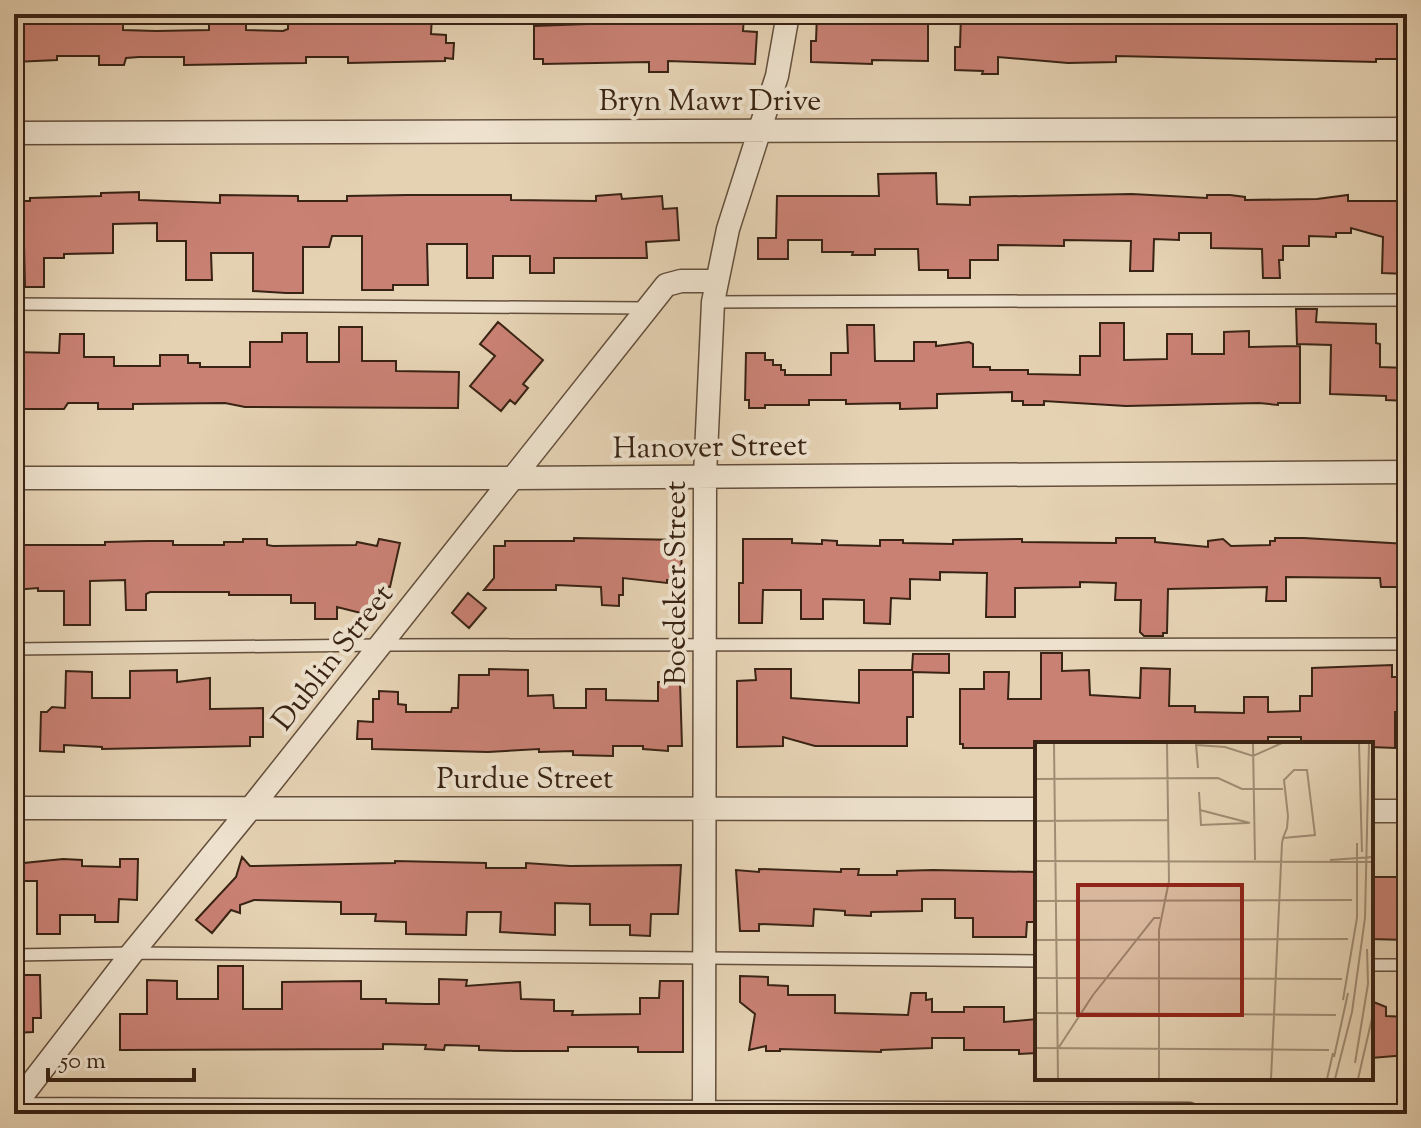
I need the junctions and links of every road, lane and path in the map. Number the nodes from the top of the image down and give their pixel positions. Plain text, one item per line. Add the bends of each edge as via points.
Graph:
1 (788, 14) edge
2 (1407, 129) edge
3 (761, 130) junction
4 (14, 133) edge
5 (715, 292) junction
6 (1407, 300) edge
7 (14, 304) edge
8 (647, 308) junction
9 (1407, 472) edge
10 (705, 475) junction
11 (14, 478) edge
12 (514, 478) junction
13 (1407, 644) edge
14 (380, 645) junction
15 (705, 646) junction
16 (14, 649) edge
17 (704, 807) junction
18 (14, 808) edge
19 (250, 809) junction
20 (1035, 809) edge
21 (1373, 811) edge
22 (1407, 811) edge
23 (132, 953) junction
24 (14, 955) edge
25 (704, 958) junction
26 (1035, 961) edge
27 (1373, 965) edge
28 (1407, 965) edge
29 (14, 1108) edge
30 (704, 1112) edge
31 (1189, 1114) edge

1 - 3 street, Boedeker Street
2 - 3 street, Bryn Mawr Drive
3 - 4 street, Bryn Mawr Drive
3 - 5 street, Boedeker Street via 744,174
5 - 6 lane
5 - 8 street, Dublin Street via 681,281 666,285
5 - 10 street, Boedeker Street
7 - 8 lane
8 - 12 street, Dublin Street
9 - 10 street, Hanover Street
10 - 12 street, Hanover Street
10 - 15 street, Boedeker Street
11 - 12 street, Hanover Street
12 - 14 street, Dublin Street
13 - 15 lane
14 - 15 lane
14 - 16 lane
14 - 19 street, Dublin Street
15 - 17 street, Boedeker Street
17 - 19 street, Purdue Street
17 - 20 street, Purdue Street
17 - 25 street, Boedeker Street
18 - 19 street, Purdue Street
19 - 23 street, Dublin Street
21 - 22 street
23 - 24 lane
23 - 25 lane
23 - 29 street, Dublin Street
25 - 26 lane
25 - 30 street, Boedeker Street
27 - 28 lane
29 - 30 street
30 - 31 street

